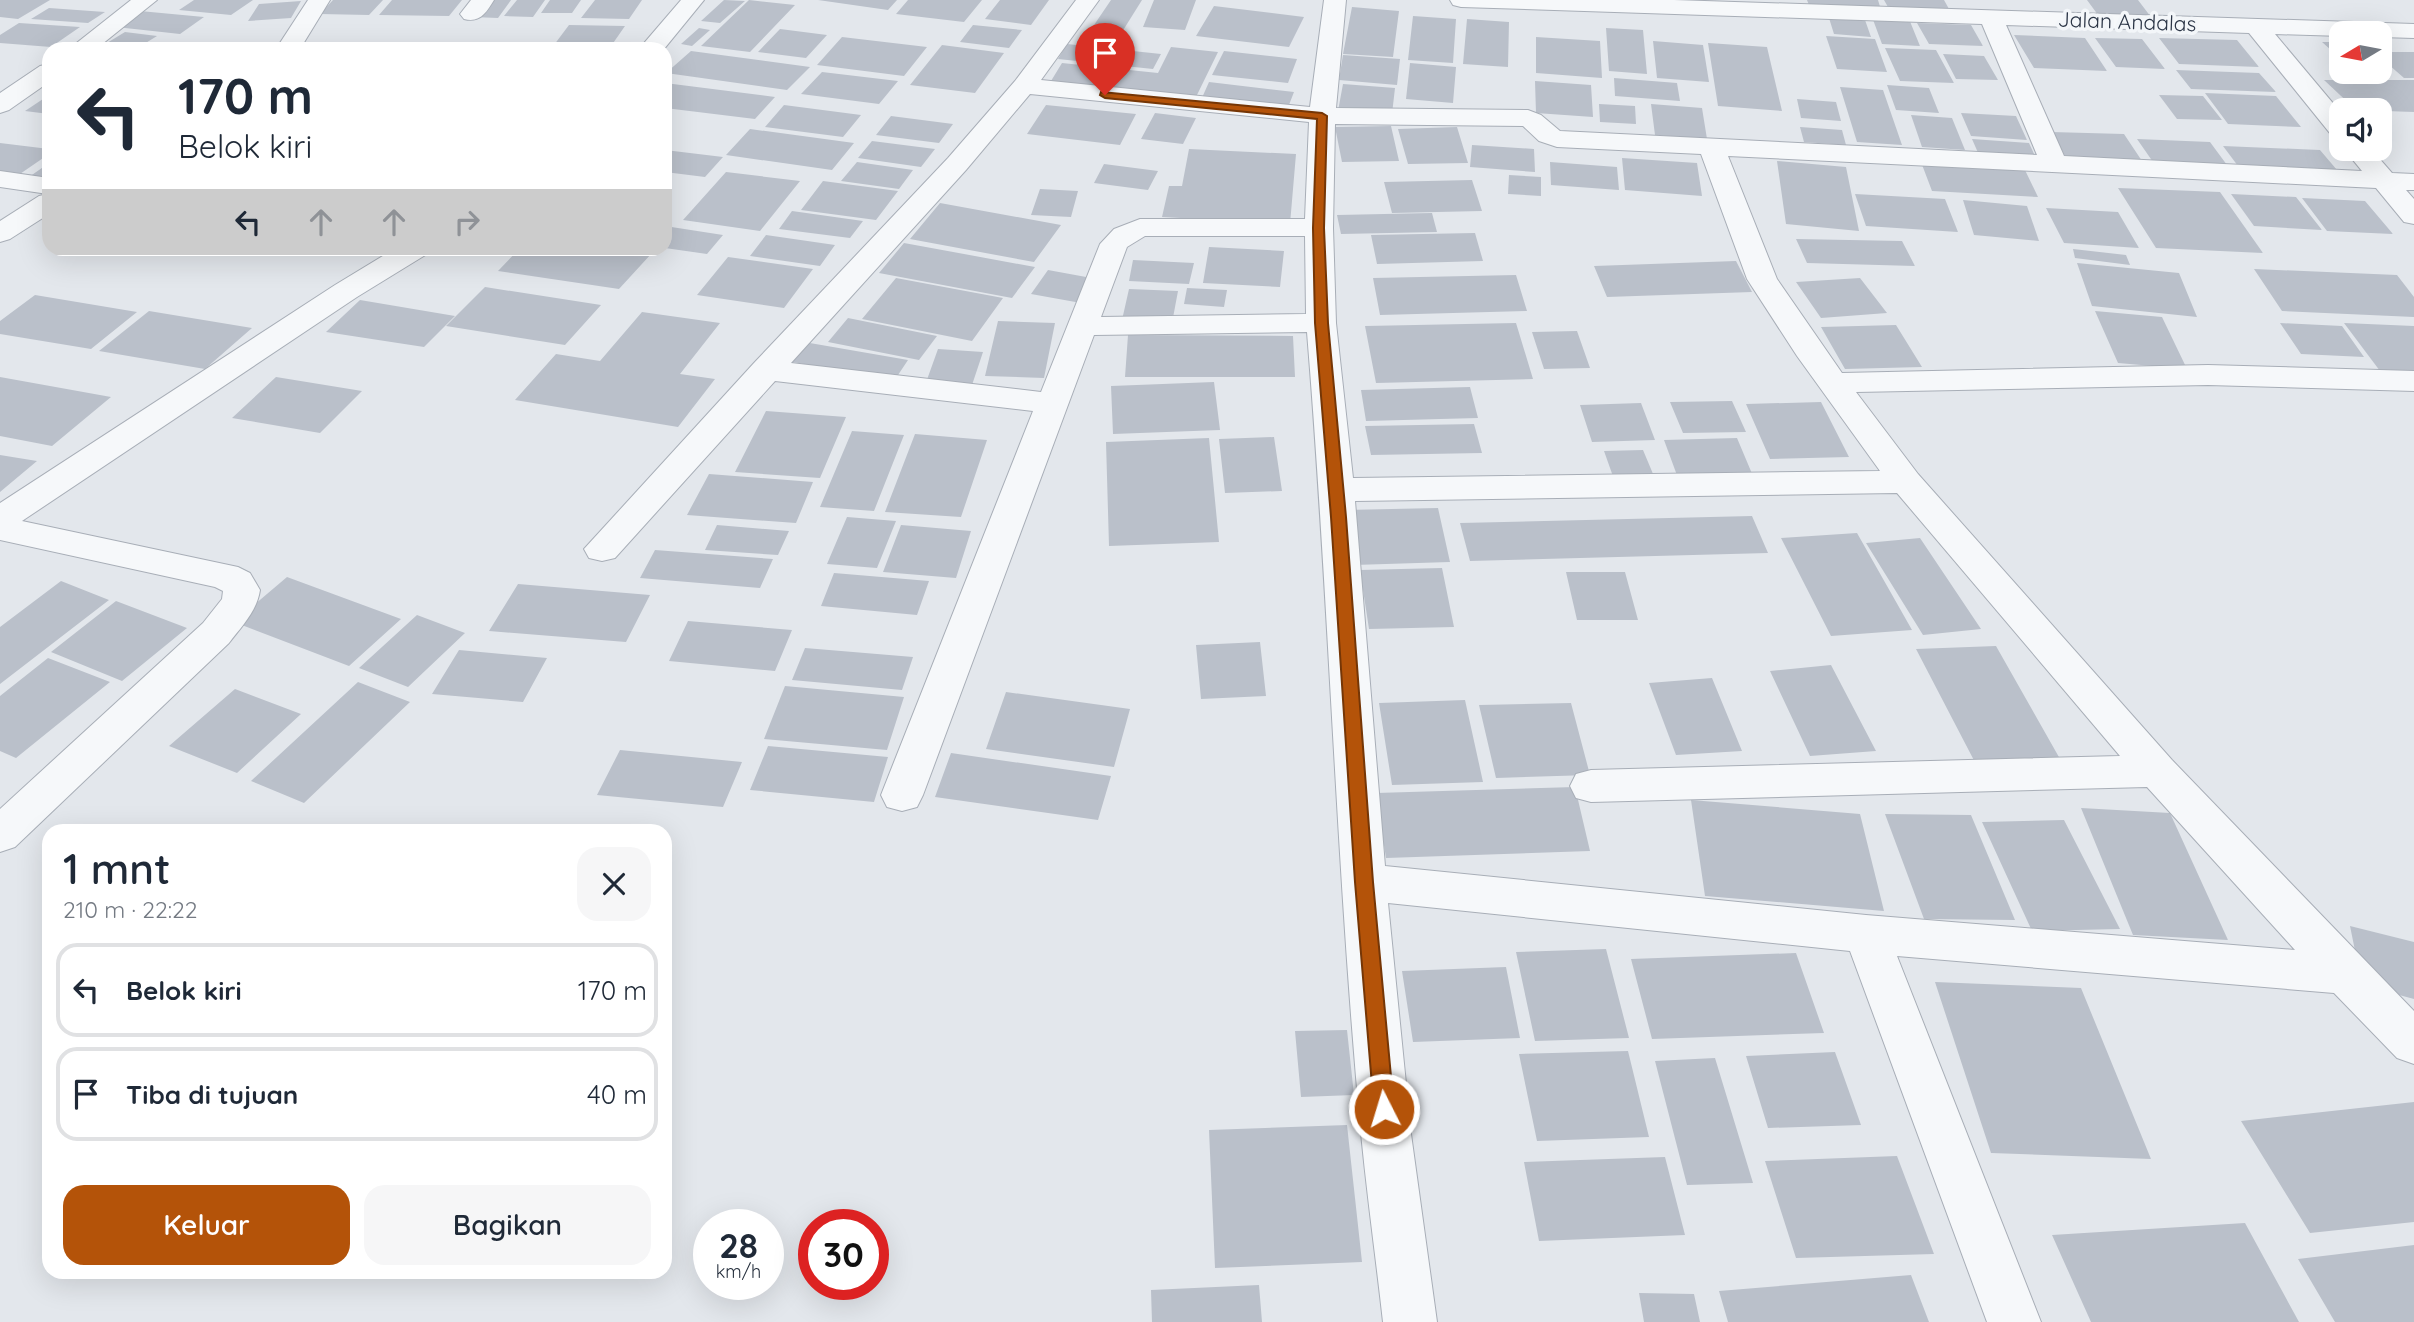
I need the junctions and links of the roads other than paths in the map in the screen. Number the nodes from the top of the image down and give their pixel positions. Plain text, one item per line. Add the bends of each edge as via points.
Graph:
1 (146, 0) edge
2 (319, 0) edge
3 (693, 0) edge
4 (1088, 0) edge
5 (1335, 0) edge
6 (1461, 0) edge
7 (2158, 0) edge
8 (1728, 3) edge
9 (2034, 9) edge
10 (1991, 17) junction
11 (2169, 23) junction
12 (2257, 27) junction
13 (2414, 31) edge
14 (90, 42) edge
15 (292, 42) edge
16 (657, 42) edge
17 (42, 76) edge
18 (1024, 86) junction
19 (0, 105) edge
20 (2329, 115) edge
21 (1322, 116) junction
22 (1711, 146) junction
23 (2367, 161) edge
24 (2053, 163) junction
25 (0, 179) edge
26 (2384, 181) junction
27 (2414, 182) edge
28 (42, 185) edge
29 (42, 206) edge
30 (2414, 216) edge
31 (1319, 228) junction
32 (0, 233) edge
33 (404, 256) edge
34 (1321, 323) junction
35 (1082, 326) junction
36 (765, 370) junction
37 (2414, 382) edge
38 (1833, 383) junction
39 (1051, 403) junction
40 (1906, 482) junction
41 (1336, 490) junction
42 (0, 519) edge
43 (0, 528) edge
44 (602, 549) dead end
45 (2157, 771) junction
46 (1591, 786) dead end
47 (902, 794) dead end
48 (0, 835) edge
49 (1364, 882) junction
50 (1866, 934) junction
51 (2346, 974) junction
52 (2414, 1043) edge
53 (1410, 1322) edge
54 (2014, 1322) edge

1 - 14 street
2 - 15 street
3 - 16 street
4 - 18 street
5 - 21 street
6 - 8 street, Jalan Andalas
7 - 11 street
8 - 10 street, Jalan Andalas
9 - 10 street, Jalan Andalas
9 - 11 street, Jalan Andalas
10 - 24 street
11 - 12 street, Jalan Andalas
12 - 13 street, Jalan Andalas
12 - 20 street
17 - 19 street
18 - 21 street
18 - 36 street
21 - 22 street via 1528,118 1557,139
21 - 31 street
22 - 24 street
22 - 38 street via 1762,279
23 - 26 street
24 - 26 street
25 - 28 street
26 - 27 street
26 - 30 street
29 - 32 street
31 - 34 street
31 - 35 street via 1140,227 1114,244
33 - 42 street
34 - 35 street
34 - 41 street
35 - 39 street
36 - 39 street
36 - 44 street
37 - 38 street via 2208,375
38 - 40 street
39 - 47 street
40 - 41 street
40 - 45 street
41 - 49 street
43 - 48 street via 225,576 242,590 240,602 215,633
45 - 46 street
45 - 51 street
49 - 50 street
49 - 53 street
50 - 51 street
50 - 54 street
51 - 52 street

